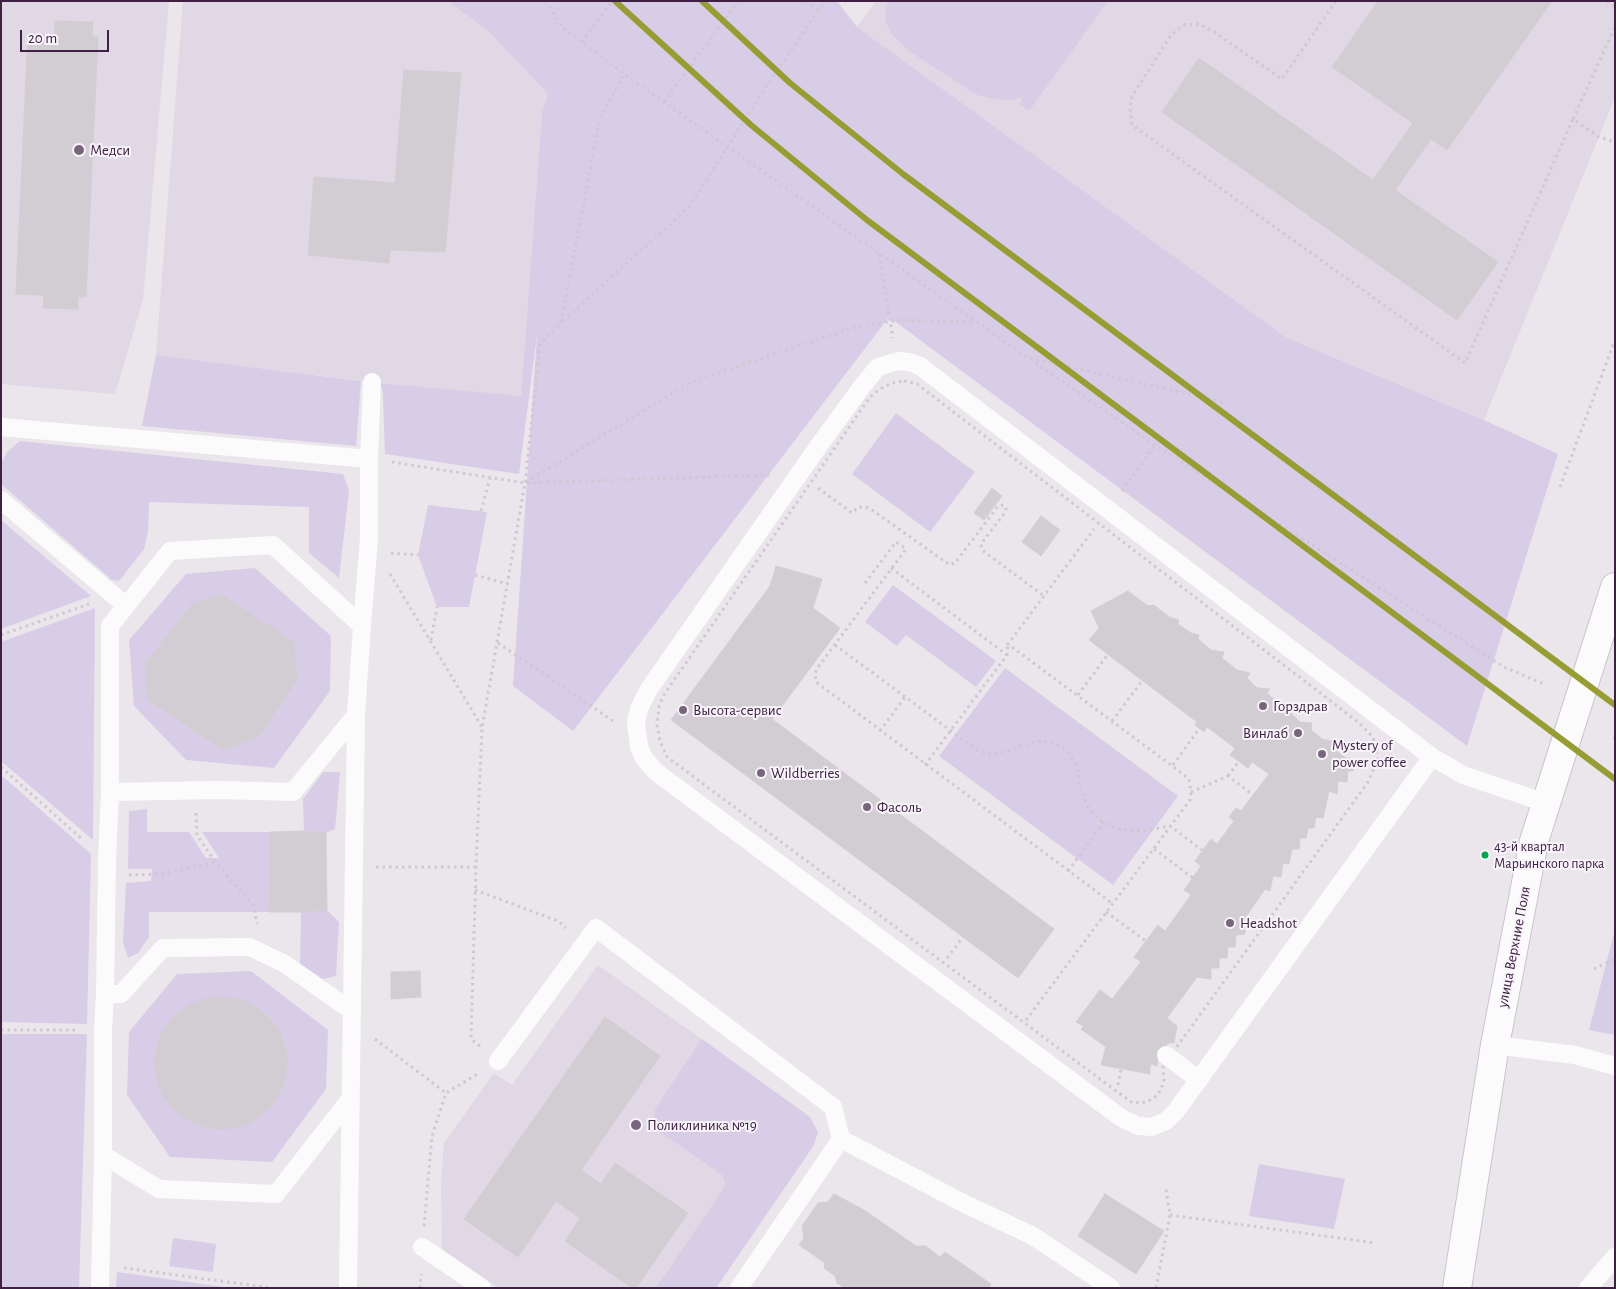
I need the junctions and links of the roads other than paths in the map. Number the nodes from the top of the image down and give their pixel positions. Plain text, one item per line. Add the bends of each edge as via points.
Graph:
1 (372, 382) dead end
2 (1, 427) edge
3 (369, 459) junction
4 (1, 500) edge
5 (1614, 592) edge
6 (119, 600) junction
7 (362, 626) junction
8 (356, 714) junction
9 (1432, 757) junction
10 (110, 792) junction
11 (1546, 803) junction
12 (105, 994) junction
13 (352, 1016) junction
14 (1495, 1045) junction
15 (1167, 1057) road end
16 (498, 1061) road end
17 (1615, 1066) edge
18 (1199, 1080) junction
19 (351, 1098) junction
20 (841, 1139) junction
21 (103, 1155) junction
22 (422, 1247) road end
23 (1615, 1257) edge
24 (100, 1288) edge
25 (348, 1288) edge
26 (482, 1288) edge
27 (739, 1288) edge
28 (1111, 1288) edge
29 (1457, 1288) edge
30 (1588, 1288) edge

1 - 3 lane
2 - 3 lane
3 - 7 lane via 373,545
4 - 6 lane
5 - 11 main road, улица Верхние Поля
6 - 7 lane via 170,551 273,545
6 - 10 lane via 110,626
7 - 8 lane
8 - 10 lane via 293,792
8 - 13 lane
9 - 11 lane via 1463,775
9 - 18 lane
9 - 18 lane via 1103,516 920,366 898,361 878,367 863,385 649,689 636,722 644,758 656,772 1120,1117 1138,1126 1152,1127 1166,1121
10 - 12 lane
11 - 14 main road, улица Верхние Поля via 1534,841
12 - 13 lane via 121,994 163,948 250,947 285,964
12 - 21 lane
13 - 19 lane
14 - 17 lane via 1575,1056
14 - 29 main road, улица Верхние Поля
15 - 18 lane
16 - 20 lane via 596,928 833,1107
19 - 21 lane via 276,1194 159,1189
19 - 25 lane
20 - 27 lane
20 - 28 lane via 962,1203 1033,1236
21 - 24 lane
22 - 26 lane
23 - 30 lane

